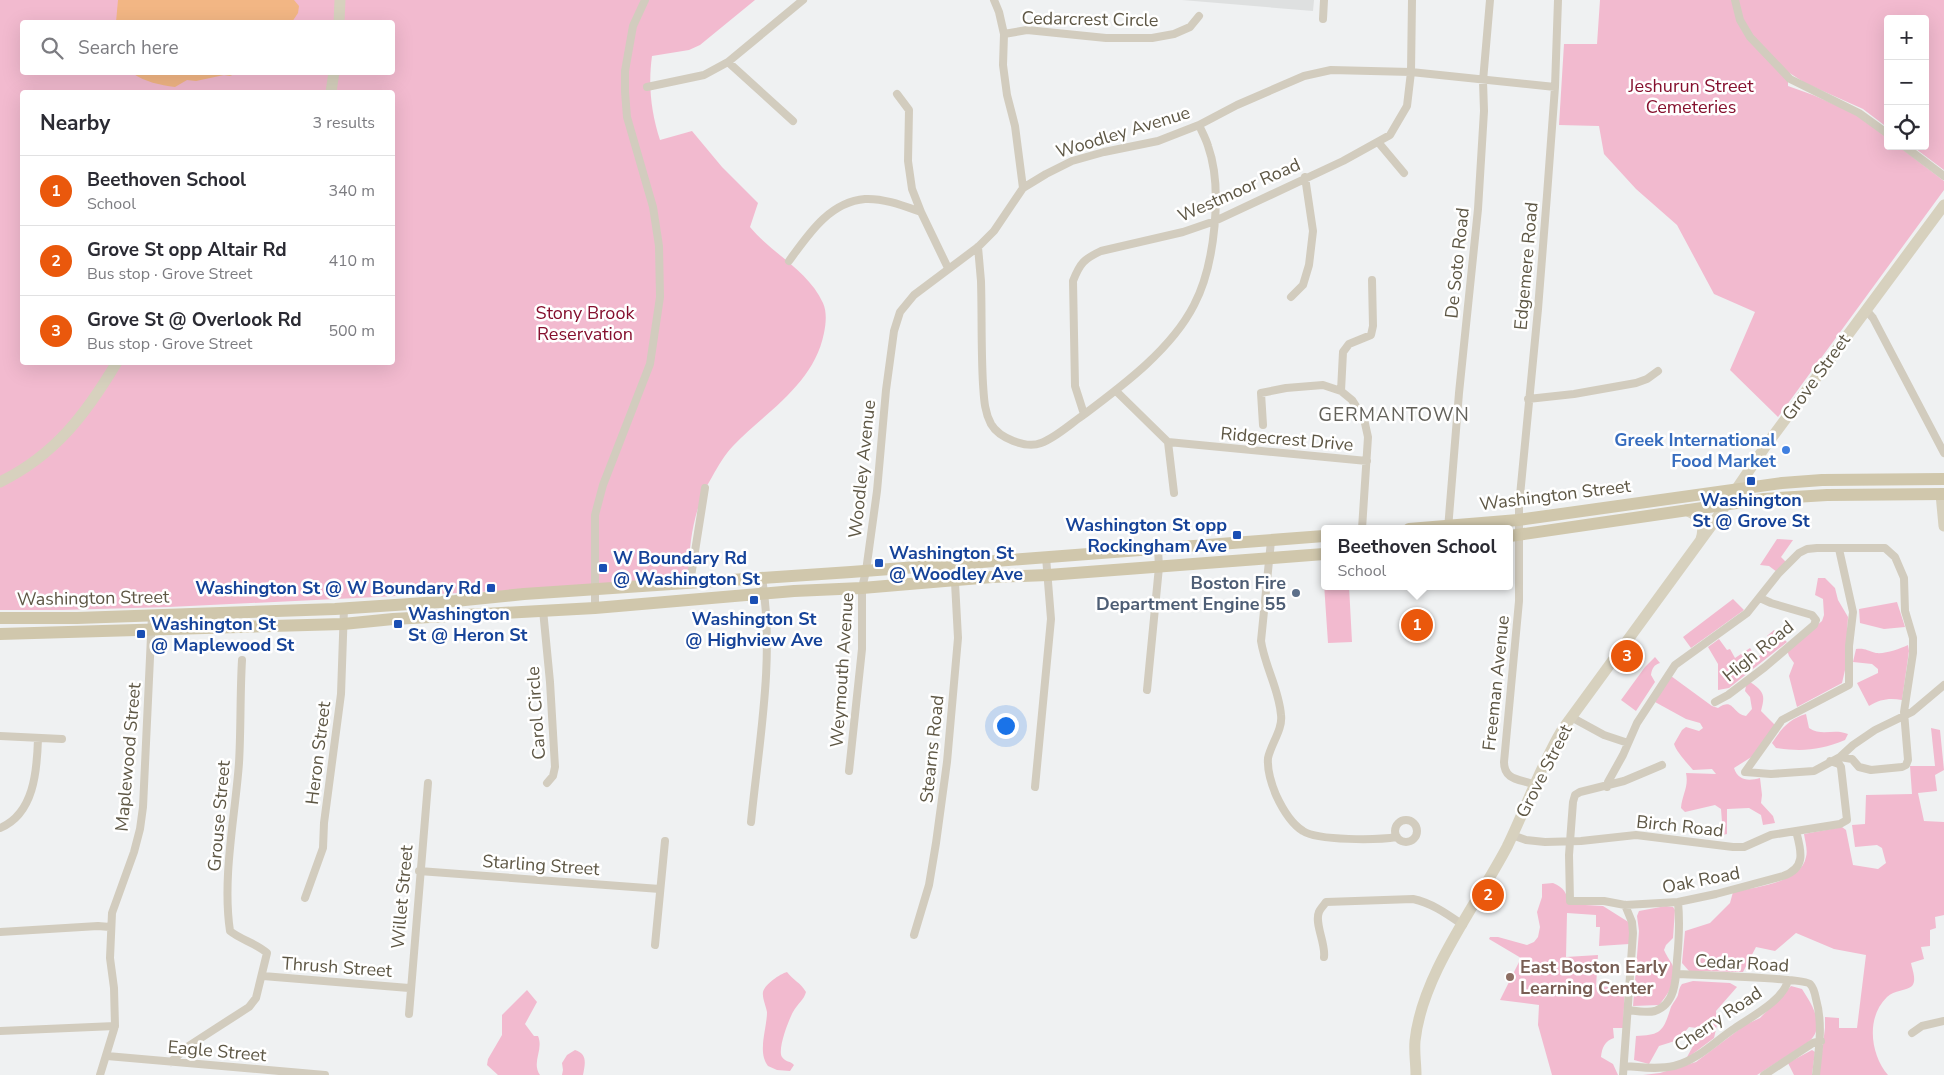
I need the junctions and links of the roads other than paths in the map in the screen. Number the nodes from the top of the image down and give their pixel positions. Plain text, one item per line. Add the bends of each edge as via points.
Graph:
1 (340, 0) edge
2 (645, 0) edge
3 (803, 0) edge
4 (994, 0) edge
5 (1324, 0) edge
6 (1412, 0) edge
7 (1490, 0) edge
8 (1558, 0) edge
9 (1735, 0) edge
10 (1199, 16) dead end
11 (1323, 19) dead end
12 (339, 20) edge
13 (1004, 34) junction
14 (728, 62) junction
15 (1410, 72) junction
16 (334, 75) edge
17 (1484, 81) junction
18 (647, 87) dead end
19 (1555, 87) junction
20 (331, 90) edge
21 (897, 94) dead end
22 (793, 121) dead end
23 (1199, 125) junction
24 (1884, 131) edge
25 (1378, 142) junction
26 (1909, 150) edge
27 (1404, 173) dead end
28 (1944, 176) edge
29 (1306, 177) junction
30 (1023, 188) junction
31 (1944, 205) edge
32 (921, 212) junction
33 (1215, 221) junction
34 (978, 247) junction
35 (788, 261) dead end
36 (948, 268) junction
37 (1372, 280) dead end
38 (1290, 297) dead end
39 (1866, 310) junction
40 (115, 365) edge
41 (1658, 370) dead end
42 (1116, 391) junction
43 (1341, 391) junction
44 (1528, 399) junction
45 (1084, 414) junction
46 (1263, 424) dead end
47 (1168, 442) junction
48 (1944, 452) edge
49 (1366, 461) junction
50 (1942, 479) edge
51 (0, 482) edge
52 (705, 488) dead end
53 (1736, 489) junction
54 (1174, 493) dead end
55 (1943, 494) edge
56 (1724, 505) junction
57 (1686, 510) junction
58 (1518, 520) junction
59 (1362, 525) edge
60 (1448, 525) edge
61 (1468, 525) edge
62 (1944, 526) edge
63 (1514, 535) edge
64 (1321, 536) edge
65 (1701, 539) junction
66 (1271, 541) junction
67 (1158, 549) junction
68 (1839, 549) junction
69 (1321, 554) edge
70 (1046, 557) junction
71 (1270, 559) junction
72 (954, 564) junction
73 (1159, 566) junction
74 (866, 571) junction
75 (1048, 575) junction
76 (762, 578) junction
77 (955, 581) junction
78 (690, 583) junction
79 (862, 588) junction
80 (596, 589) junction
81 (764, 593) junction
82 (1760, 598) junction
83 (344, 608) junction
84 (595, 608) junction
85 (543, 610) junction
86 (152, 615) junction
87 (0, 618) edge
88 (343, 624) junction
89 (152, 629) junction
90 (0, 634) edge
91 (242, 660) dead end
92 (1944, 685) edge
93 (1147, 690) dead end
94 (1715, 702) dead end
95 (1571, 717) junction
96 (1904, 717) junction
97 (0, 736) edge
98 (38, 739) junction
99 (62, 739) dead end
100 (1628, 743) junction
101 (1840, 757) junction
102 (1830, 761) junction
103 (1662, 765) dead end
104 (849, 771) dead end
105 (428, 783) dead end
106 (548, 783) dead end
107 (1535, 785) junction
108 (1035, 786) dead end
109 (1607, 786) junction
110 (751, 822) dead end
111 (0, 828) edge
112 (1796, 831) junction
113 (1512, 835) junction
114 (1397, 837) dead end
115 (665, 841) dead end
116 (1570, 842) junction
117 (419, 871) junction
118 (660, 889) junction
119 (305, 898) dead end
120 (1678, 902) junction
121 (1625, 905) junction
122 (1463, 925) junction
123 (110, 927) junction
124 (0, 932) edge
125 (914, 935) dead end
126 (656, 945) dead end
127 (1324, 958) dead end
128 (1676, 974) junction
129 (262, 976) junction
130 (1788, 980) junction
131 (409, 988) junction
132 (1628, 1010) junction
133 (408, 1014) dead end
134 (1944, 1021) edge
135 (115, 1026) junction
136 (0, 1031) edge
137 (1912, 1033) dead end
138 (1820, 1041) junction
139 (107, 1056) junction
140 (171, 1062) junction
141 (1624, 1066) junction
142 (100, 1075) edge
143 (325, 1075) edge
144 (1416, 1075) edge
145 (1623, 1075) edge
146 (1764, 1075) edge
147 (1816, 1075) edge

1 - 12 main road
2 - 80 street via 633,26 625,71 625,92 627,117 653,208 659,246 660,298 650,364 603,485 595,515
3 - 14 street
4 - 13 street
5 - 11 street
6 - 15 street, Westmoor Road
7 - 17 street, De Soto Road
8 - 19 street, Edgemere Road
9 - 24 street via 1740,20 1750,37 1790,79 1859,113
10 - 13 street, Cedarcrest Circle via 1190,27 1152,38 1106,38 1027,30
13 - 30 street via 1003,65
14 - 18 street via 704,76
14 - 22 street
15 - 17 street, Woodley Avenue
15 - 23 street, Woodley Avenue via 1331,70 1304,76
15 - 25 street, Westmoor Road via 1406,106 1390,135
16 - 20 main road
17 - 19 street, Woodley Avenue
17 - 60 street, De Soto Road via 1478,209
19 - 44 street, Edgemere Road
21 - 32 street via 909,110 908,161 912,189
23 - 30 street, Woodley Avenue via 1158,141 1072,161
23 - 33 street via 1209,146 1216,182
25 - 27 street
25 - 29 street, Westmoor Road
26 - 28 street
29 - 33 street, Westmoor Road
29 - 38 street via 1313,231 1309,265 1303,285
30 - 34 street, Woodley Avenue
31 - 39 main road, Grove Street
32 - 35 street via 892,202 865,200 844,205 824,217
32 - 36 street
33 - 42 street via 1208,267 1194,305 1154,357
33 - 45 street, Westmoor Road via 1184,232 1101,250 1079,266 1073,281 1075,386
34 - 36 street, Woodley Avenue
34 - 45 street via 984,400 992,425 1000,435 1019,444 1040,444
36 - 74 street, Woodley Avenue via 914,295 900,312 894,331 878,491
37 - 43 street via 1371,336 1349,344 1343,352
39 - 48 street
39 - 53 main road, Grove Street
40 - 51 main road via 97,396 65,435 48,452
41 - 44 street via 1650,378 1636,383
42 - 45 street
42 - 47 street
43 - 46 street via 1323,386 1261,393
43 - 49 street via 1352,400 1364,419 1368,437
44 - 58 street, Edgemere Road
47 - 49 street, Ridgecrest Drive
47 - 54 street
49 - 59 street, Ridgecrest Drive
50 - 53 main road, Washington Street via 1809,481
50 - 55 main road
52 - 78 street
53 - 56 main road, Grove Street
53 - 58 main road, Washington Street
55 - 56 main road, Washington Street via 1811,495
55 - 62 main road
56 - 57 main road, Washington Street
56 - 65 main road, Grove Street
57 - 63 main road, Washington Street
57 - 65 main road via 1702,523
58 - 61 main road, Washington Street
58 - 63 street, Edgemere Road
63 - 107 street, Freeman Avenue via 1519,600 1504,765 1510,777
64 - 66 main road, Washington Street
65 - 95 main road, Grove Street
66 - 67 main road, Washington Street
66 - 71 street
67 - 70 main road, Washington Street
67 - 73 street
68 - 82 street via 1817,548 1799,553
68 - 96 street via 1886,548 1895,557 1904,578 1905,611 1914,638
68 - 102 street via 1853,612 1849,686 1782,720 1746,772 1814,771
69 - 71 main road, Washington Street
70 - 72 main road, Washington Street
70 - 75 street
71 - 73 main road, Washington Street
71 - 114 street via 1261,641 1279,695 1282,718 1268,758 1269,778 1280,804 1294,825 1305,833 1325,838
72 - 74 main road, Washington Street
72 - 77 street, Stearns Road
73 - 75 main road, Washington Street
73 - 93 street
74 - 76 main road, Washington Street
74 - 79 street, Weymouth Avenue
75 - 77 main road, Washington Street
75 - 108 street via 1051,619
76 - 78 main road, Washington Street
76 - 81 street
77 - 79 main road, Washington Street
77 - 125 street, Stearns Road via 958,638 947,762 928,885
78 - 80 main road, Washington Street
79 - 81 main road, Washington Street
79 - 104 street, Weymouth Avenue via 862,649
80 - 83 main road, Washington Street
80 - 84 street
81 - 84 main road, Washington Street
81 - 110 street via 768,636
82 - 94 street, High Road via 1812,615 1816,620 1765,666
82 - 100 street via 1742,617 1675,665 1637,723
83 - 86 main road, Washington Street
83 - 88 street, Heron Street
84 - 85 main road, Washington Street
85 - 88 main road, Washington Street
85 - 106 street, Carol Circle via 555,767
86 - 87 main road, Washington Street
86 - 89 street, Maplewood Street
88 - 89 main road, Washington Street
88 - 119 street, Heron Street via 340,694 323,848
89 - 90 main road, Washington Street
89 - 123 street, Maplewood Street via 140,829
91 - 129 street, Grouse Street via 228,922 230,931 267,953
92 - 96 street
95 - 100 street via 1604,735
95 - 107 main road, Grove Street
96 - 101 street via 1875,730
96 - 101 street via 1906,765 1871,770 1859,767 1852,759
97 - 98 street
98 - 99 street
98 - 111 street via 37,770 28,798 18,817
100 - 109 street
101 - 102 street
102 - 112 street, Birch Road via 1839,764 1842,774 1847,820
103 - 109 street
105 - 117 street, Willet Street
107 - 113 main road, Grove Street
109 - 116 street via 1575,795
112 - 116 street, Birch Road via 1771,835 1744,847 1733,848 1636,835
112 - 120 street, Oak Road via 1801,857 1791,872
113 - 116 street, Birch Road via 1538,842
113 - 122 main road, Grove Street
115 - 118 street
116 - 121 street, Oak Road via 1570,901
117 - 118 street, Starling Street
117 - 131 street, Willet Street
118 - 126 street
120 - 121 street, Oak Road
120 - 128 street via 1680,938
121 - 132 street via 1633,933
122 - 127 street via 1434,906 1413,899 1326,902 1318,917
122 - 144 main road, Grove Street via 1427,994 1420,1016 1415,1042
123 - 124 street
123 - 135 street, Maplewood Street
128 - 130 street, Cedar Road
128 - 132 street via 1671,996 1660,1008
129 - 131 street, Thrush Street
129 - 140 street via 250,1007 187,1047
130 - 138 street, Cedar Road via 1812,986 1819,1010
130 - 141 street, Cherry Road via 1786,988 1761,1012 1690,1060 1660,1068
131 - 133 street, Willet Street
132 - 141 street
134 - 137 street via 1927,1024
135 - 136 street
135 - 139 street, Maplewood Street
138 - 146 street
138 - 147 street
139 - 140 street, Eagle Street
139 - 142 street, Maplewood Street
140 - 143 street, Eagle Street
141 - 145 street

